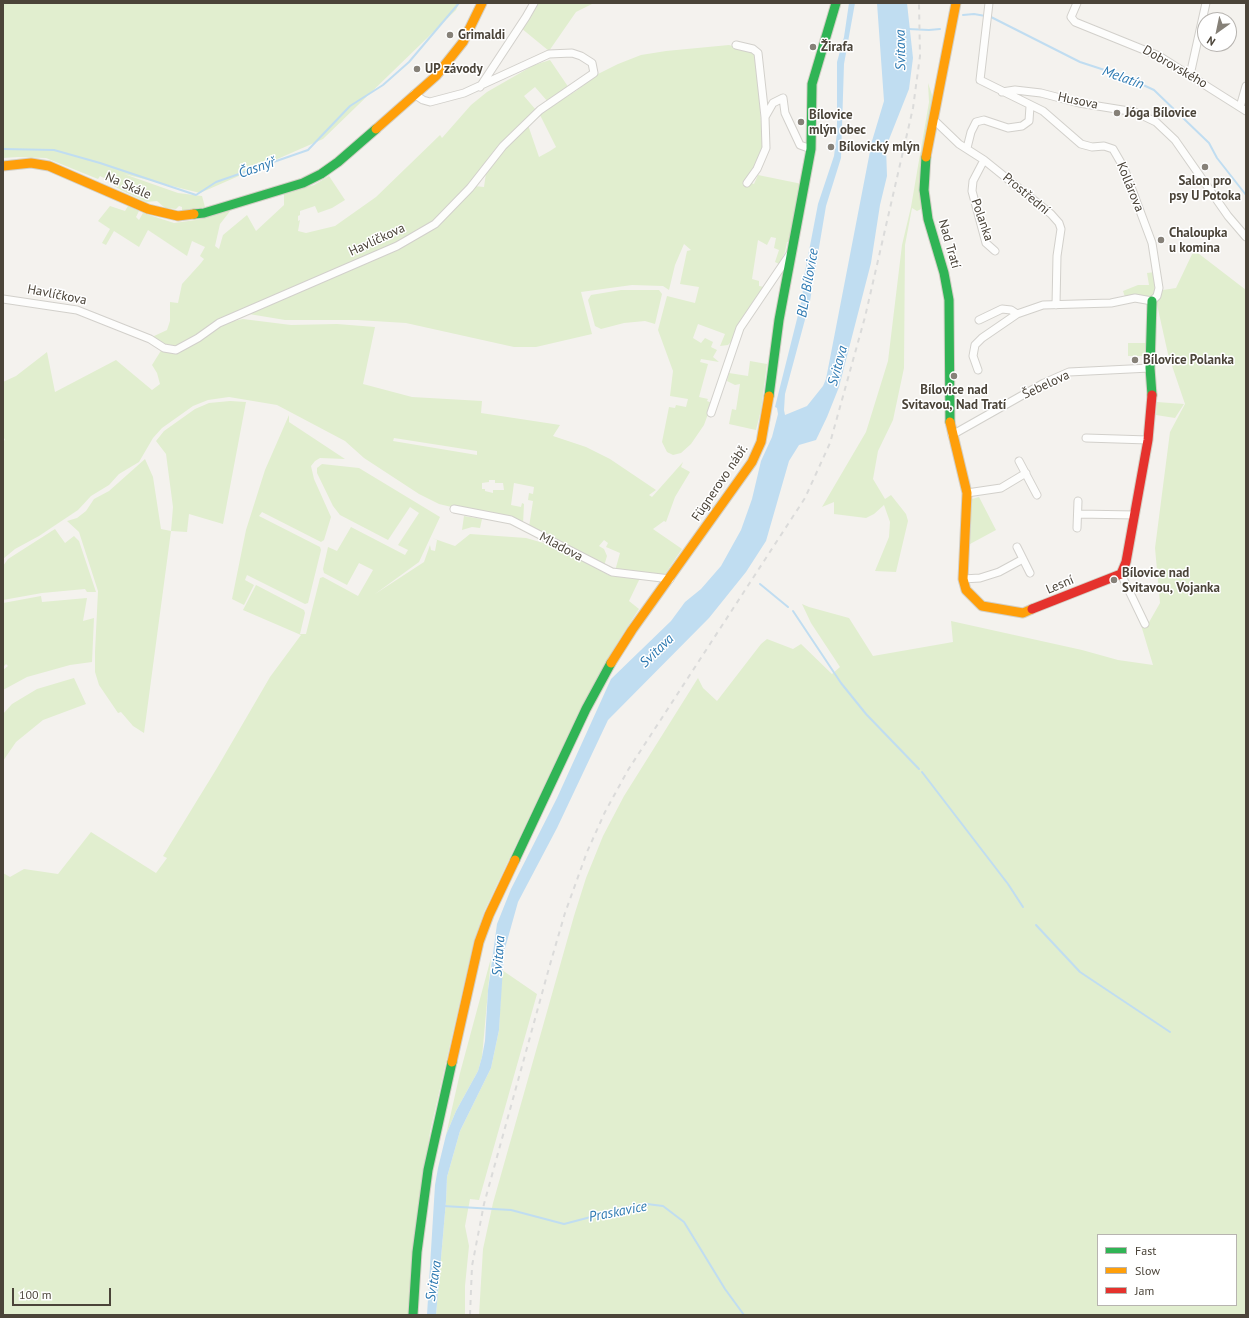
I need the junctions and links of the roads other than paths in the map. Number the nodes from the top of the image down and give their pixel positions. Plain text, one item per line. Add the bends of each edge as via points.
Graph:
1 (482, 3) edge
2 (534, 3) edge
3 (836, 3) edge
4 (956, 3) edge
5 (989, 3) edge
6 (1077, 3) edge
7 (1206, 3) edge
8 (736, 45) dead end
9 (1190, 74) junction
10 (1246, 86) edge
11 (480, 87) junction
12 (1002, 92) junction
13 (414, 94) junction
14 (1030, 106) junction
15 (1243, 109) edge
16 (766, 117) junction
17 (933, 119) junction
18 (967, 148) junction
19 (811, 149) junction
20 (984, 160) junction
21 (3, 166) edge
22 (747, 183) dead end
23 (1246, 237) edge
24 (995, 251) dead end
25 (790, 254) junction
26 (3, 299) edge
27 (1152, 301) junction
28 (1056, 305) junction
29 (1017, 314) junction
30 (979, 320) dead end
31 (1150, 368) junction
32 (978, 370) dead end
33 (711, 413) dead end
34 (952, 435) junction
35 (1086, 438) dead end
36 (1148, 440) junction
37 (1019, 460) dead end
38 (1026, 473) junction
39 (967, 493) junction
40 (1037, 495) dead end
41 (1078, 501) dead end
42 (454, 509) dead end
43 (1078, 514) junction
44 (1134, 515) junction
45 (1077, 528) dead end
46 (1017, 547) dead end
47 (1023, 559) junction
48 (1030, 573) dead end
49 (1121, 574) junction
50 (670, 579) junction
51 (964, 579) junction
52 (1145, 624) dead end
53 (413, 1315) edge

1 - 13 street via 464,42 436,76
2 - 11 street
3 - 19 street, Fügnerovo nábř. via 812,84
4 - 17 street, Nad Tratí
5 - 12 street via 980,80
6 - 9 street, Dobrovského via 1071,17 1075,22 1145,48
7 - 9 street
8 - 16 street via 753,49 758,53
9 - 15 street, Dobrovského
10 - 15 street
11 - 13 street, Havlíčkova via 435,101 425,101
11 - 26 street, Havlíčkova via 549,54 572,53 581,56 592,63 594,73 540,110 503,146 470,188 435,224 397,246 219,323 176,350 164,348 150,339 77,310
12 - 14 street, Kollárova
12 - 23 street, Husova via 1015,90 1041,93 1079,103 1135,112 1156,122 1175,140 1228,216
13 - 21 street, Na Skále via 321,174 303,183 192,215 169,215 148,209 58,169 36,163
14 - 18 street via 1029,121 1022,126 1008,128 984,120 976,122
14 - 27 street, Kollárova via 1043,111 1081,144 1092,147 1104,146 1112,149 1118,157 1152,243 1159,288 1157,296
16 - 19 street via 773,103 783,98 785,113 800,145
16 - 22 street via 766,148 757,169
17 - 18 street via 959,144
17 - 34 street, Nad Tratí via 925,161 924,190 928,219 944,272 949,300
18 - 20 street
19 - 25 street, Fügnerovo nábř.
20 - 24 street, Polanka via 973,181 972,191 986,242
20 - 28 street, Prostřední via 1051,214 1059,224 1061,229 1057,256
25 - 33 street, Fügnerovo nábř. via 740,328
25 - 50 street, Fügnerovo nábř. via 765,426 758,451
27 - 28 street via 1135,298 1111,303
27 - 31 street
28 - 29 street via 1042,306
29 - 30 street via 1002,309
29 - 32 street via 975,345 973,356
31 - 34 street, Šebelova via 1069,372 1044,383
31 - 36 street via 1152,394
34 - 39 street, Nad Tratí
35 - 36 street
36 - 44 street
37 - 38 street
38 - 39 street via 1001,488
38 - 40 street
39 - 51 street, Nad Tratí
41 - 43 street
42 - 50 street, Mladova via 511,520 612,572
43 - 44 street
43 - 45 street
44 - 49 street via 1126,562
46 - 47 street
47 - 48 street
47 - 51 street via 1000,572 980,578
49 - 51 street, Lesní via 1023,613 982,606 966,590
49 - 52 street
50 - 53 street, Fügnerovo nábř. via 632,630 586,709 489,914 480,942 428,1170 414,1278

